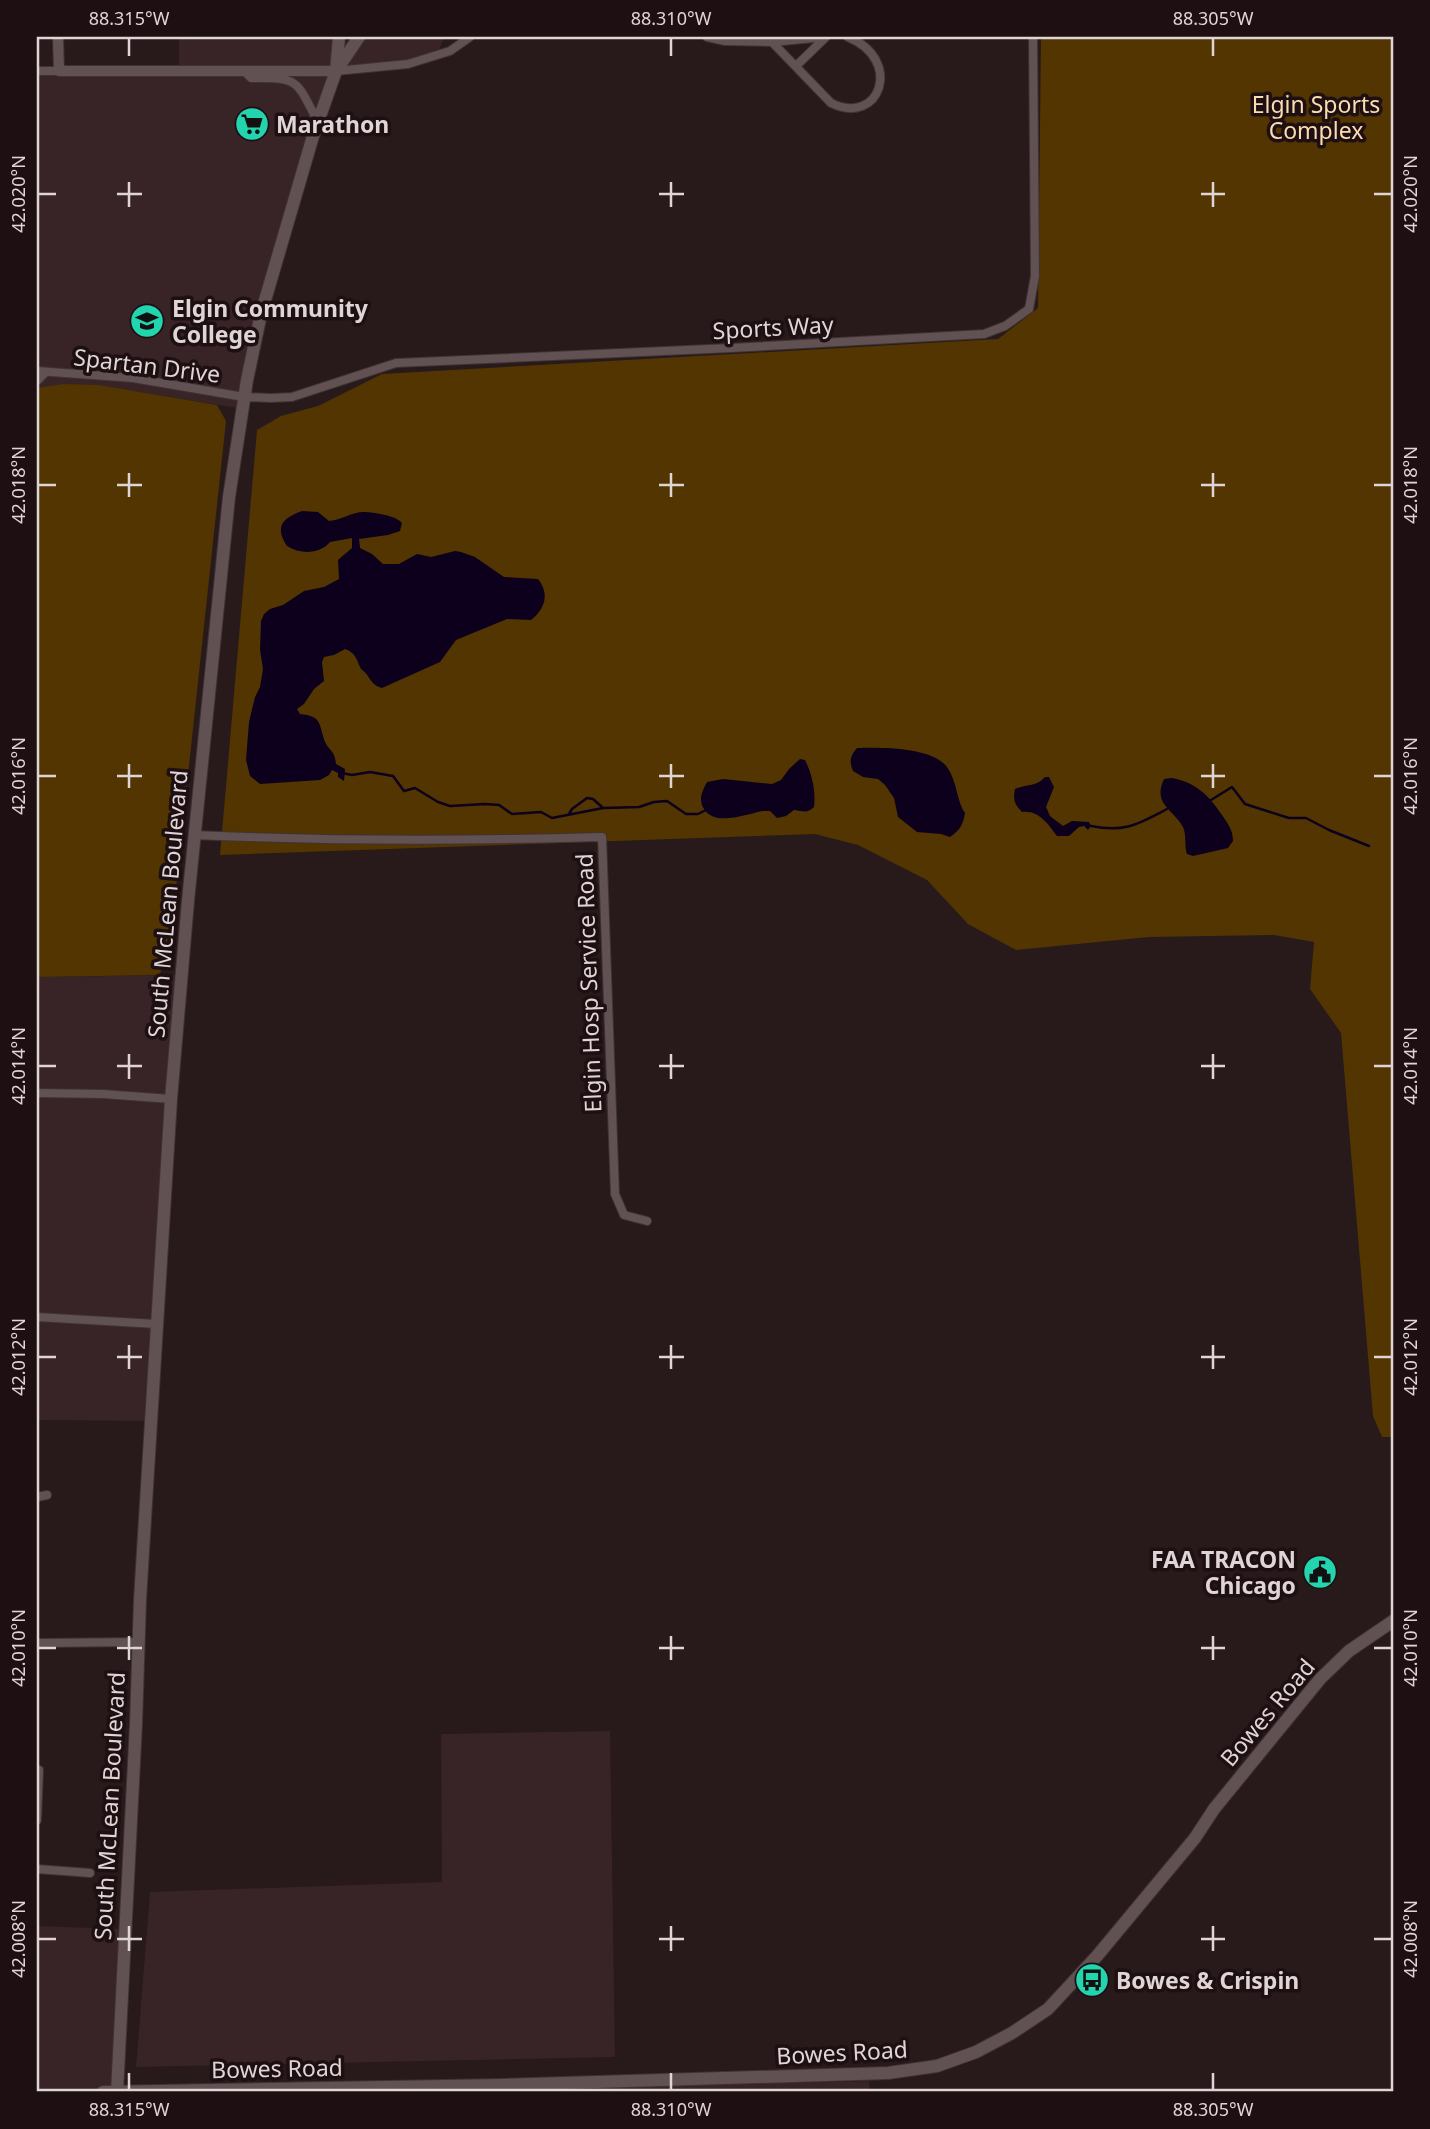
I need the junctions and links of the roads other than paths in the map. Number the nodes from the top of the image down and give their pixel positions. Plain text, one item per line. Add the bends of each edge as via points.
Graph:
1 (58, 37) edge
2 (339, 37) edge
3 (359, 37) edge
4 (470, 37) edge
5 (707, 37) edge
6 (825, 37) edge
7 (848, 37) edge
8 (1033, 37) edge
9 (772, 42) junction
10 (796, 66) junction
11 (37, 71) edge
12 (59, 71) junction
13 (244, 71) junction
14 (336, 71) junction
15 (318, 122) junction
16 (41, 372) edge
17 (37, 381) edge
18 (244, 397) junction
19 (194, 835) junction
20 (37, 1093) edge
21 (171, 1099) junction
22 (648, 1221) dead end
23 (37, 1317) edge
24 (156, 1324) junction
25 (47, 1495) dead end
26 (37, 1497) edge
27 (1393, 1621) edge
28 (138, 1642) junction
29 (37, 1643) edge
30 (39, 1770) dead end
31 (37, 1820) edge
32 (37, 1869) edge
33 (90, 1873) dead end
34 (103, 2092) edge
35 (117, 2092) edge

1 - 12 street
2 - 14 main road, South McLean Boulevard
3 - 14 main road, South McLean Boulevard
4 - 14 street via 450,51 408,64
5 - 9 street
6 - 9 street
6 - 10 street
7 - 10 street via 876,58 879,67 880,89 868,103 843,108 831,103
8 - 18 street, Sports Way via 1035,276 1029,309 1005,326 963,336 396,363 292,397
9 - 10 street
11 - 12 street
12 - 13 street
13 - 14 street
13 - 15 street via 251,78 293,80
14 - 15 main road, South McLean Boulevard
15 - 18 main road, South McLean Boulevard via 261,314
16 - 17 street, Spartan Drive
16 - 18 street, Spartan Drive via 133,378
18 - 19 main road, South McLean Boulevard via 229,497
19 - 21 main road, South McLean Boulevard
19 - 22 street, Elgin Hosp Service Road via 351,840 602,837 615,1194 624,1215
20 - 21 street
21 - 24 main road, South McLean Boulevard
23 - 24 street
24 - 28 main road, South McLean Boulevard
25 - 26 street
27 - 35 main road, Bowes Road via 1349,1651 1320,1679 1195,1838 1048,2009 976,2052 937,2066 888,2073
28 - 29 street
28 - 35 main road, South McLean Boulevard
30 - 31 street
32 - 33 street
34 - 35 main road, Bowes Road

